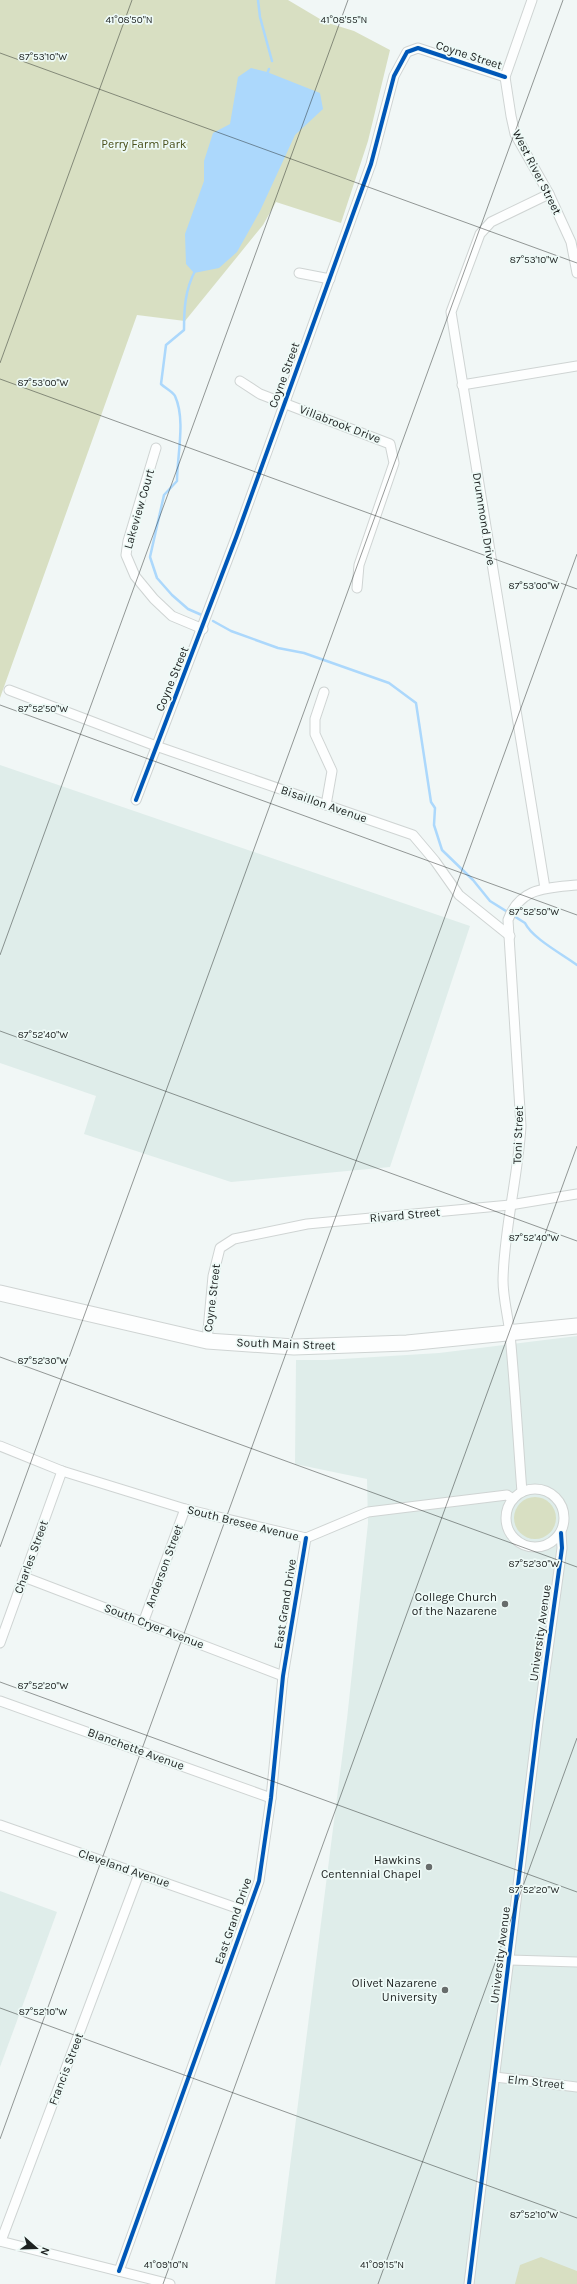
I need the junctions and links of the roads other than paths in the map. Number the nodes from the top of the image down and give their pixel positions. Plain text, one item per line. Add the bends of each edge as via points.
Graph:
1 (532, 0) edge
2 (505, 77) junction
3 (549, 194) junction
4 (299, 273) dead end
5 (577, 273) edge
6 (330, 279) junction
7 (577, 366) edge
8 (240, 381) dead end
9 (462, 385) junction
10 (284, 402) junction
11 (156, 448) dead end
12 (357, 588) dead end
13 (203, 629) junction
14 (9, 690) dead end
15 (324, 692) dead end
16 (156, 746) junction
17 (136, 800) dead end
18 (326, 805) junction
19 (577, 885) edge
20 (545, 888) junction
21 (510, 936) junction
22 (577, 1194) edge
23 (510, 1205) junction
24 (234, 1239) joint
25 (0, 1293) edge
26 (577, 1326) edge
27 (510, 1333) junction
28 (207, 1341) junction
29 (0, 1446) edge
30 (62, 1471) junction
31 (522, 1492) junction
32 (513, 1499) junction
33 (185, 1509) junction
34 (561, 1533) junction
35 (306, 1538) junction
36 (24, 1577) junction
37 (143, 1622) junction
38 (0, 1643) edge
39 (283, 1676) junction
40 (0, 1701) edge
41 (271, 1798) junction
42 (0, 1825) edge
43 (139, 1874) junction
44 (248, 1912) junction
45 (510, 1960) junction
46 (577, 1962) edge
47 (495, 2077) junction
48 (577, 2086) edge
49 (0, 2241) edge
50 (119, 2271) junction
51 (170, 2284) edge
52 (469, 2284) edge

1 - 2 street, West River Street
2 - 3 street, West River Street via 515,134
2 - 6 street, Coyne Street via 418,48 407,52 394,76 371,164
3 - 5 street, West River Street via 571,242
3 - 9 street, Drummond Drive via 491,222 480,234 451,312
4 - 6 street
6 - 10 street, Coyne Street
7 - 9 street
8 - 10 street, Villabrook Drive via 260,394
9 - 20 street, Drummond Drive
10 - 12 street, Villabrook Drive via 390,444 394,463 359,565
10 - 13 street, Coyne Street
11 - 13 street, Lakeview Court via 126,555 135,576 154,599 172,616
13 - 16 street, Coyne Street
14 - 16 street, Bisaillon Avenue
15 - 18 street via 314,719 315,734 332,772
16 - 17 street, Coyne Street
16 - 18 street, Bisaillon Avenue
18 - 21 street, Bisaillon Avenue via 412,835 435,861 459,895
19 - 20 street
20 - 21 street via 526,895 512,909 508,924
21 - 23 street, Toni Street via 521,1126 519,1160
22 - 23 street, Rivard Street
23 - 24 street, Rivard Street via 307,1224
23 - 27 street, Toni Street via 503,1281
24 - 28 street, Coyne Street via 220,1248 213,1276
25 - 28 main road, South Main Street
26 - 27 main road, South Main Street
27 - 28 main road, South Main Street via 355,1346 294,1347
27 - 31 street
29 - 30 street, South Bresee Avenue
30 - 33 street, South Bresee Avenue
30 - 36 street, Charles Street
31 - 32 street
31 - 34 street, University Avenue via 540,1489 557,1498 565,1515
32 - 34 street via 506,1517 509,1531 518,1543 527,1547 546,1546 555,1541
32 - 35 street, South Bresee Avenue via 507,1495 368,1512
33 - 35 street, South Bresee Avenue
33 - 37 street, Anderson Street
34 - 45 street, University Avenue via 562,1548 537,1730
35 - 39 street, East Grand Drive
36 - 37 street, South Cryer Avenue
36 - 38 street, Charles Street
37 - 39 street, South Cryer Avenue
39 - 41 street, East Grand Drive
40 - 41 street, Blanchette Avenue
41 - 44 street, East Grand Drive via 259,1881
42 - 43 street, Cleveland Avenue
43 - 44 street, Cleveland Avenue
43 - 49 street, Francis Street
44 - 50 street, East Grand Drive
45 - 46 street
45 - 47 street, University Avenue
47 - 48 street, Elm Street
47 - 52 street, University Avenue
49 - 50 street
50 - 51 street

